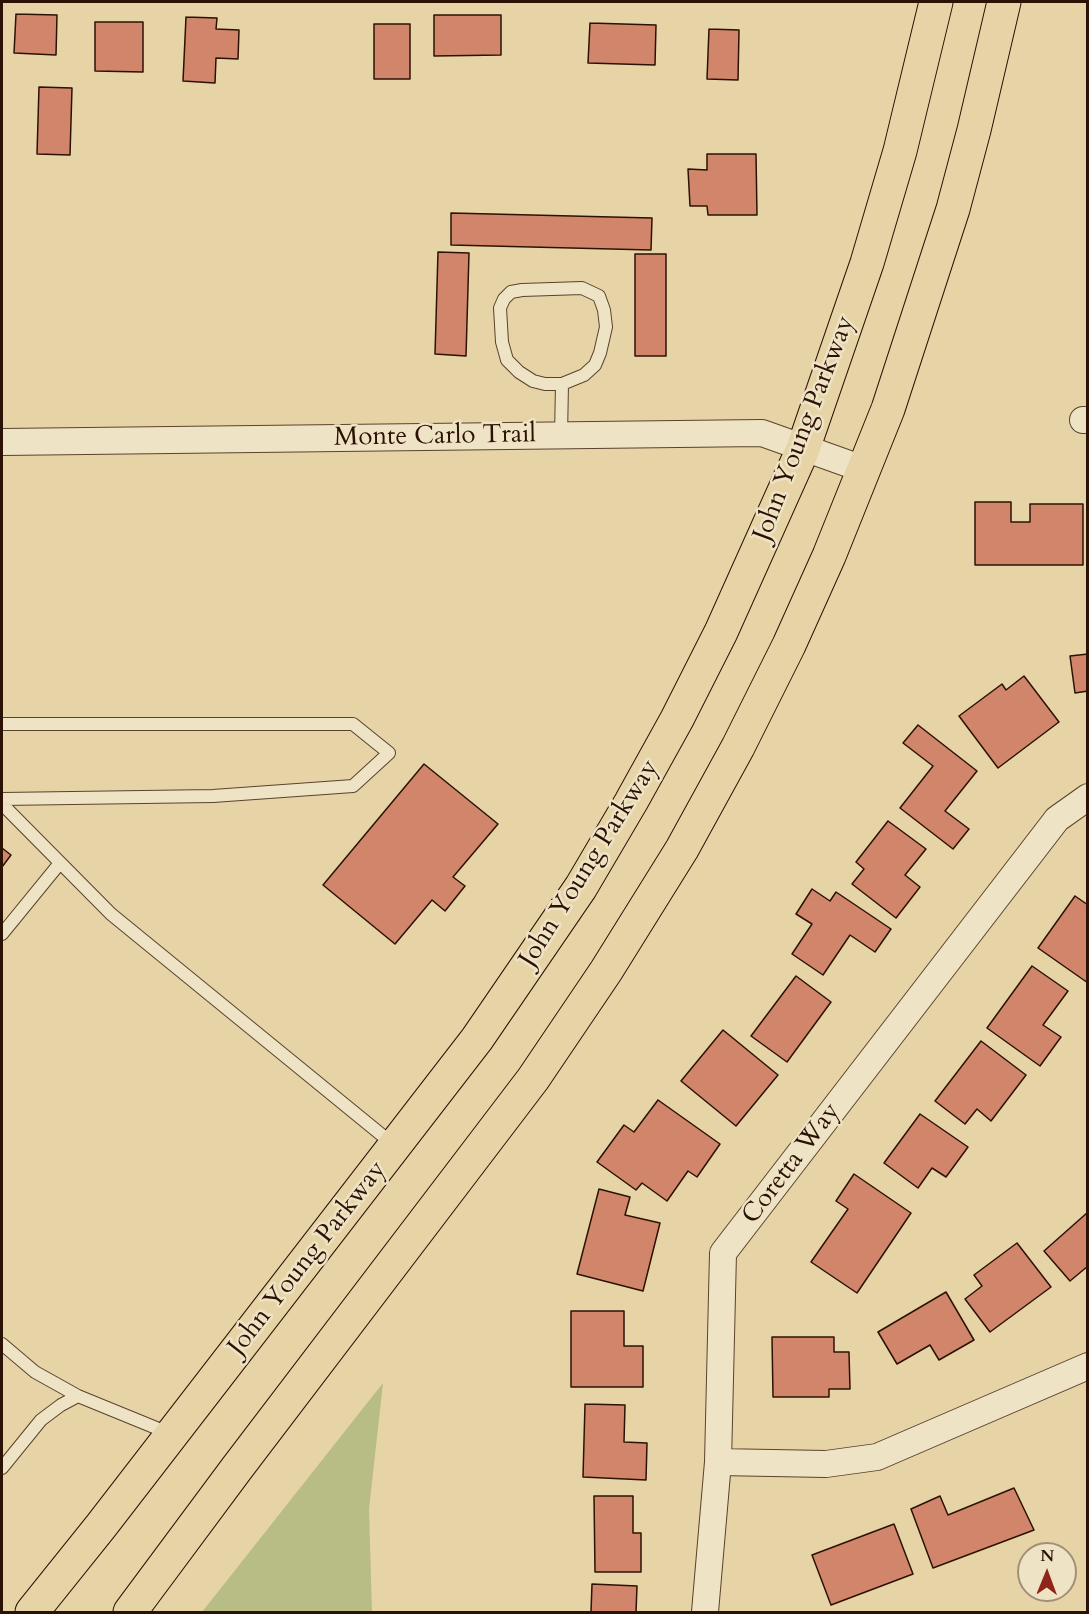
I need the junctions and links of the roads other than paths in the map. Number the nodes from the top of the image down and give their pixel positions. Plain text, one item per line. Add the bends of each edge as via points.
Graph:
1 (936, 2) edge
2 (1004, 2) edge
3 (562, 384) junction
4 (561, 436) junction
5 (2, 442) edge
6 (803, 449) junction
7 (863, 469) junction
8 (2, 724) edge
9 (1088, 797) edge
10 (2, 799) edge
11 (2, 804) edge
12 (60, 863) junction
13 (2, 934) edge
14 (395, 1146) junction
15 (2, 1344) edge
16 (1088, 1366) edge
17 (78, 1396) junction
18 (172, 1435) junction
19 (718, 1461) junction
20 (2, 1468) edge
21 (32, 1612) edge
22 (130, 1612) edge
23 (705, 1612) edge

1 - 6 main road, John Young Parkway via 900,151 867,263
2 - 7 main road via 953,209 888,409
3 - 3 lane via 584,375 600,354 606,327 599,296 574,288 511,292 500,308 507,360 533,381
3 - 4 lane
4 - 5 street, Monte Carlo Trail
4 - 6 street, Monte Carlo Trail via 762,433
6 - 7 street, Monte Carlo Trail
6 - 14 main road, John Young Parkway via 721,632 631,802 532,961
7 - 22 main road via 789,645 738,747 682,849 606,971 533,1080
8 - 10 lane via 353,724 389,753 353,786 213,796
9 - 19 street, Coretta Way via 1057,819 723,1253
11 - 12 lane
12 - 13 lane
12 - 14 lane via 111,914
14 - 18 main road, John Young Parkway
15 - 17 lane via 35,1372
16 - 19 street via 877,1457 826,1464
17 - 18 lane
17 - 20 lane via 41,1420
18 - 21 main road, John Young Parkway
19 - 23 street, Coretta Way

